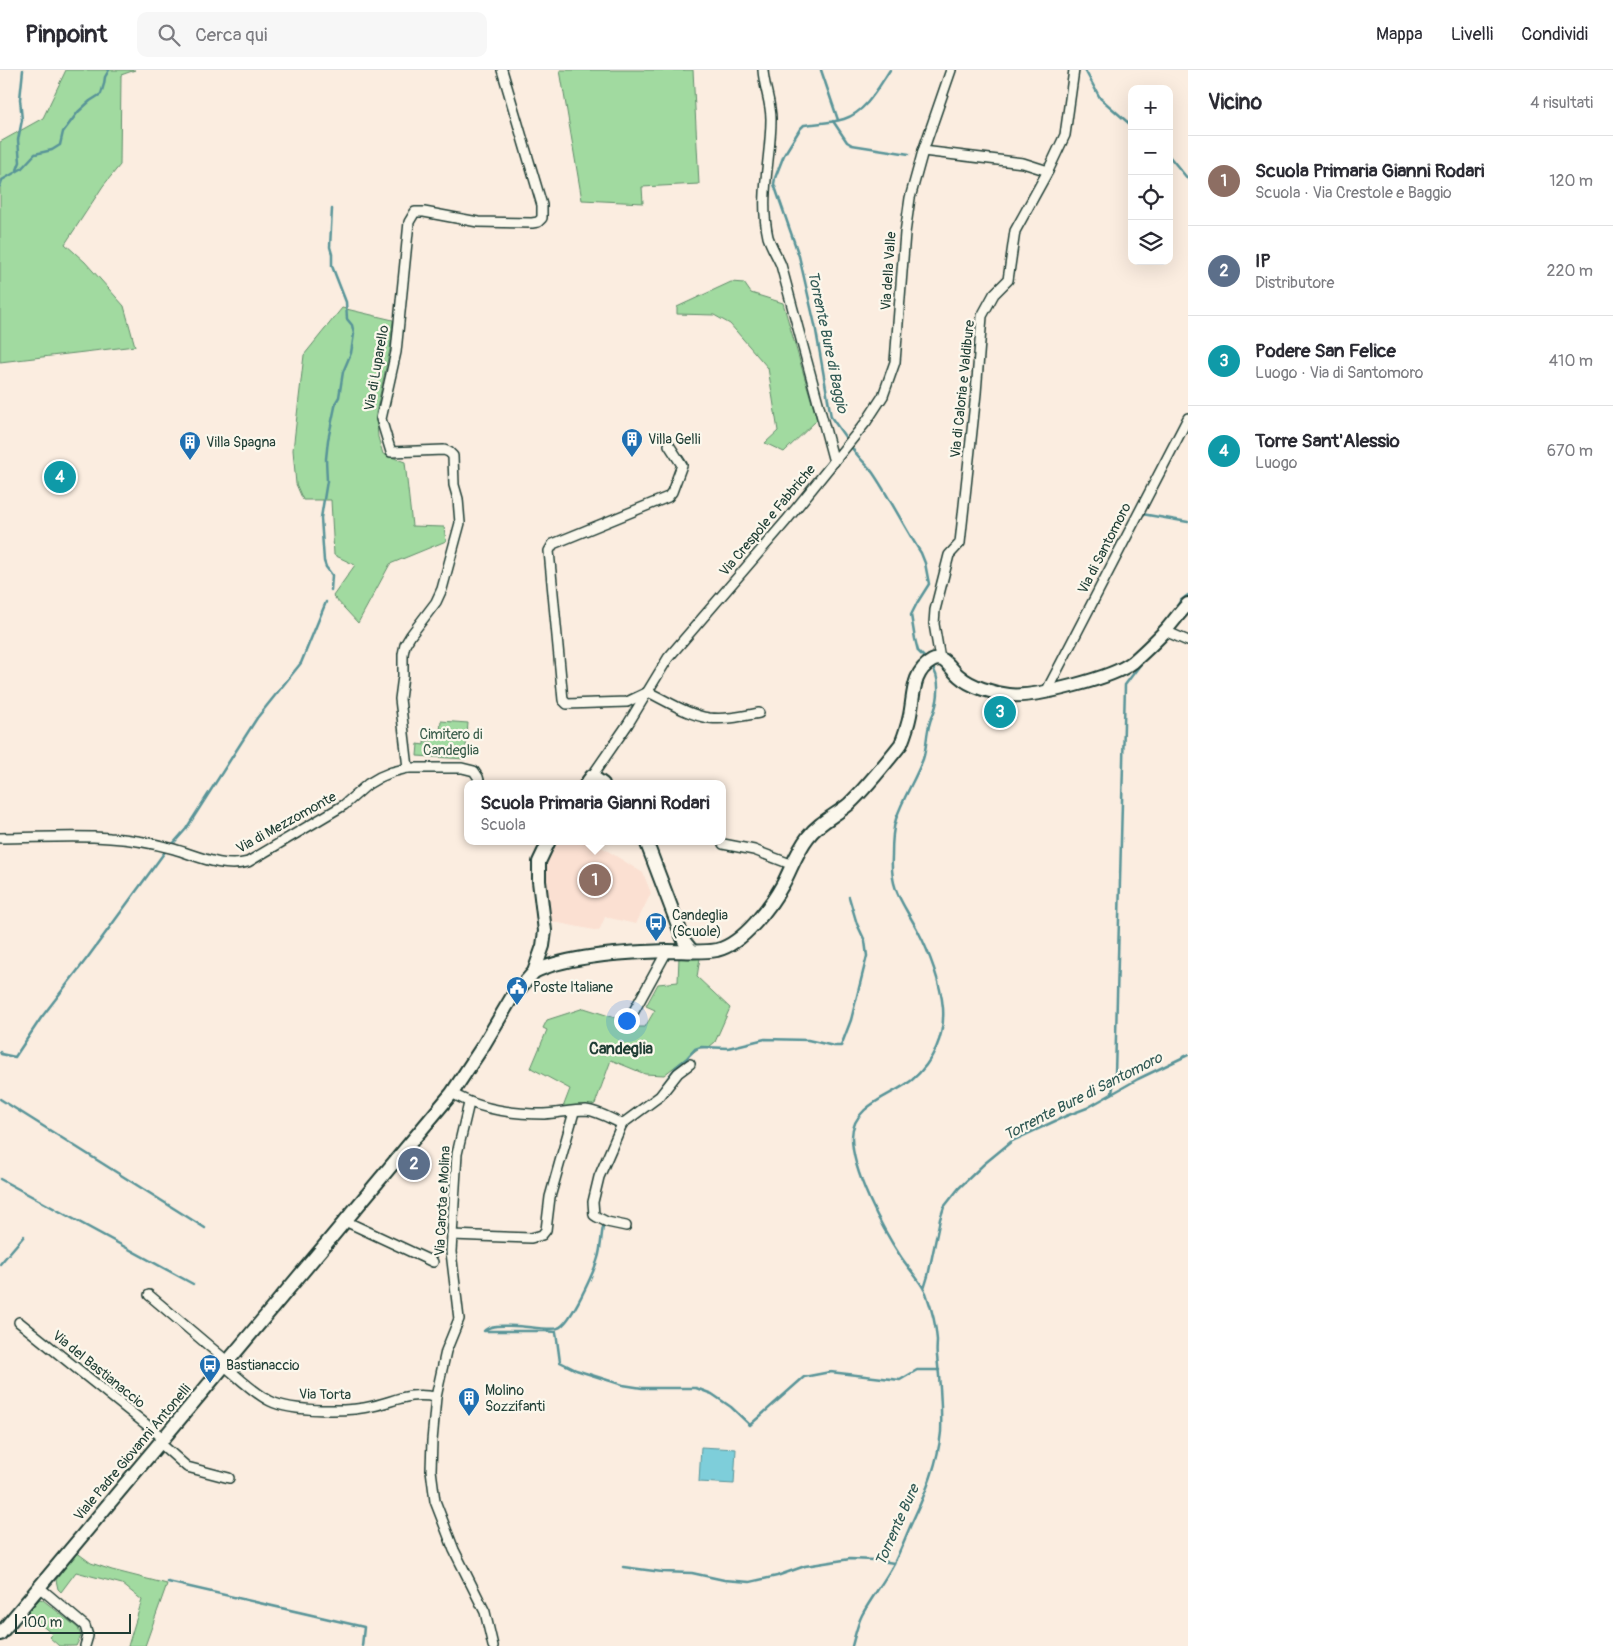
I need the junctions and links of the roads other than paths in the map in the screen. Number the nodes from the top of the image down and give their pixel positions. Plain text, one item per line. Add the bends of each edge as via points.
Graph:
1 (502, 70) edge
2 (763, 70) edge
3 (951, 70) edge
4 (1074, 70) edge
5 (923, 151) junction
6 (1048, 171) junction
7 (1188, 418) edge
8 (668, 445) dead end
9 (834, 462) junction
10 (1188, 604) edge
11 (1165, 631) junction
12 (1188, 641) edge
13 (932, 663) junction
14 (648, 692) junction
15 (1046, 692) junction
16 (759, 713) dead end
17 (408, 768) junction
18 (478, 780) edge
19 (589, 780) edge
20 (0, 838) edge
21 (547, 845) edge
22 (647, 845) edge
23 (726, 845) edge
24 (793, 865) junction
25 (680, 949) junction
26 (534, 972) junction
27 (628, 1022) dead end
28 (690, 1064) dead end
29 (452, 1093) junction
30 (469, 1103) junction
31 (574, 1112) junction
32 (622, 1124) junction
33 (345, 1222) junction
34 (626, 1226) dead end
35 (452, 1235) junction
36 (433, 1262) dead end
37 (150, 1295) dead end
38 (19, 1322) dead end
39 (226, 1364) junction
40 (436, 1397) junction
41 (161, 1440) junction
42 (229, 1478) dead end
43 (39, 1587) junction
44 (0, 1634) edge
45 (85, 1646) edge
46 (493, 1646) edge

1 - 17 street, Via di Luparello via 542,205 542,218 532,223 494,223 415,212 409,222 396,352 381,419 391,452 450,452 460,514 442,589 411,635 403,654 401,713
2 - 9 street, Via Crespole e Fabbriche via 771,122 765,181 768,238 781,265
3 - 5 street, Via della Valle
4 - 6 street, Via di Caloria e Valdibure via 1065,135
5 - 6 street via 1022,163
5 - 9 street, Via della Valle via 907,212 892,373 878,406
6 - 13 street, Via di Caloria e Valdibure via 1015,231 1008,280 994,294 982,316 960,543 949,555 935,610
7 - 15 street, Via di Santomoro
8 - 14 street via 682,465 668,498 553,544 549,551 563,700 567,704 617,704
9 - 14 street, Via Crespole e Fabbriche via 668,658
10 - 11 main road
11 - 12 street
11 - 15 main road via 1132,663
13 - 15 main road via 945,662 964,680 1008,695
13 - 24 main road via 915,684 911,714 901,744 849,803 811,834
14 - 16 street via 708,718
14 - 19 street, Via Crespole e Fabbriche
17 - 18 street, Via di Mezzomonte via 466,769 476,774
17 - 20 street, Via di Mezzomonte via 380,777 344,805 240,864 224,864 172,849 111,838
21 - 26 main road via 540,862 539,881 543,946
22 - 25 main road
23 - 24 street via 754,850
24 - 25 main road via 780,890 761,915 731,944 722,948
25 - 26 main road via 566,962
25 - 27 street
26 - 29 main road, Viale Padre Giovanni Antonelli via 512,997
28 - 32 street via 678,1073 660,1096
29 - 30 street
29 - 33 main road, Viale Padre Giovanni Antonelli
30 - 31 street via 527,1113
30 - 35 street, Via Carota e Molina via 457,1154
31 - 32 street via 586,1110
31 - 35 street via 550,1196 545,1233 531,1238
32 - 34 street via 599,1177 593,1207 596,1217
33 - 36 street
33 - 39 main road, Viale Padre Giovanni Antonelli
35 - 40 street, Via Carota e Molina via 459,1319 446,1350
37 - 39 street, Via Torta
38 - 41 street, Via del Bastianaccio
39 - 40 street, Via Torta via 263,1397 293,1408 358,1408 413,1394
39 - 41 main road, Viale Padre Giovanni Antonelli
40 - 46 street, Via Carota e Molina via 431,1457 434,1493 454,1550 485,1612
41 - 42 street, Via del Bastianaccio via 188,1467
41 - 43 main road, Viale Padre Giovanni Antonelli
43 - 44 main road, Viale Padre Giovanni Antonelli
43 - 45 street via 86,1626

